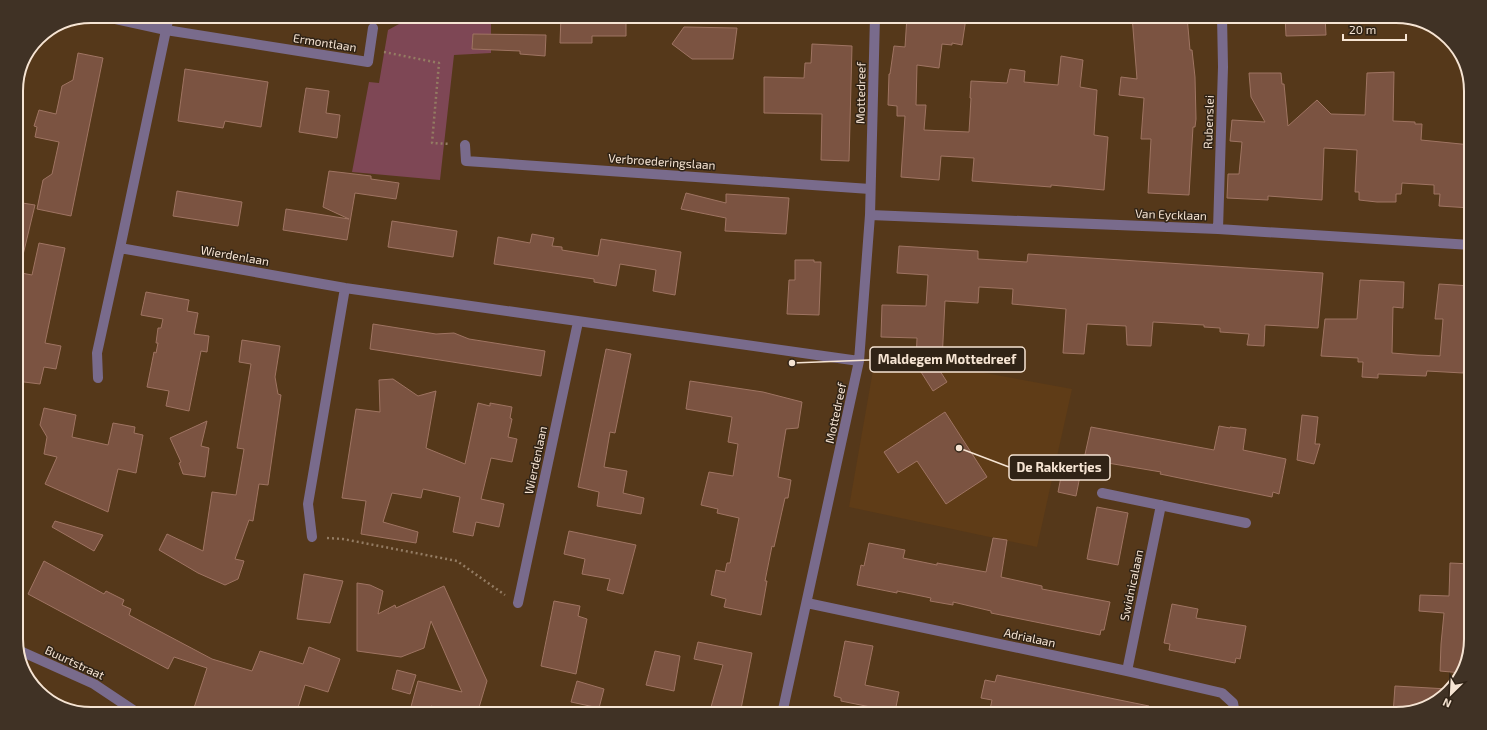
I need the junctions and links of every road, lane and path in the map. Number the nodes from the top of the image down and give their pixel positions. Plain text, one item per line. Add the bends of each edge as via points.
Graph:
1 (134, 23) edge
2 (168, 23) edge
3 (875, 23) edge
4 (1222, 23) edge
5 (373, 28) dead end
6 (166, 30) junction
7 (370, 49) junction
8 (466, 145) joint
9 (870, 189) junction
10 (870, 215) junction
11 (1218, 229) junction
12 (1464, 245) edge
13 (120, 248) junction
14 (344, 288) junction
15 (578, 322) junction
16 (859, 361) junction
17 (98, 378) dead end
18 (1102, 493) dead end
19 (1161, 505) junction
20 (1246, 523) dead end
21 (312, 537) joint
22 (807, 603) junction
23 (518, 604) joint
24 (24, 653) edge
25 (1126, 671) junction
26 (128, 707) edge
27 (784, 707) edge
28 (1234, 707) edge

1 - 6 street, Ermontlaan
2 - 6 street
3 - 9 street, Mottedreef
4 - 11 street, Rubenslei
5 - 7 street, Ermontlaan
6 - 7 street, Ermontlaan via 368,62
6 - 13 street
7 - 8 path via 439,63 432,143
8 - 9 street, Verbroederingslaan via 466,161
9 - 10 street, Mottedreef
10 - 11 street, Van Eycklaan
10 - 16 street, Mottedreef
11 - 12 street, Van Eycklaan
13 - 14 street, Wierdenlaan
13 - 17 street via 97,353
14 - 15 street, Wierdenlaan
14 - 21 street via 308,504
15 - 16 street, Wierdenlaan
15 - 23 street, Wierdenlaan
16 - 22 street, Mottedreef
18 - 19 street
19 - 20 street
19 - 25 street, Swidnicalaan
21 - 23 path via 343,539 457,561
22 - 25 street, Adrialaan
22 - 27 street, Mottedreef
24 - 26 street, Buurtstraat via 94,684
25 - 28 street, Adrialaan via 1222,693 1233,703

